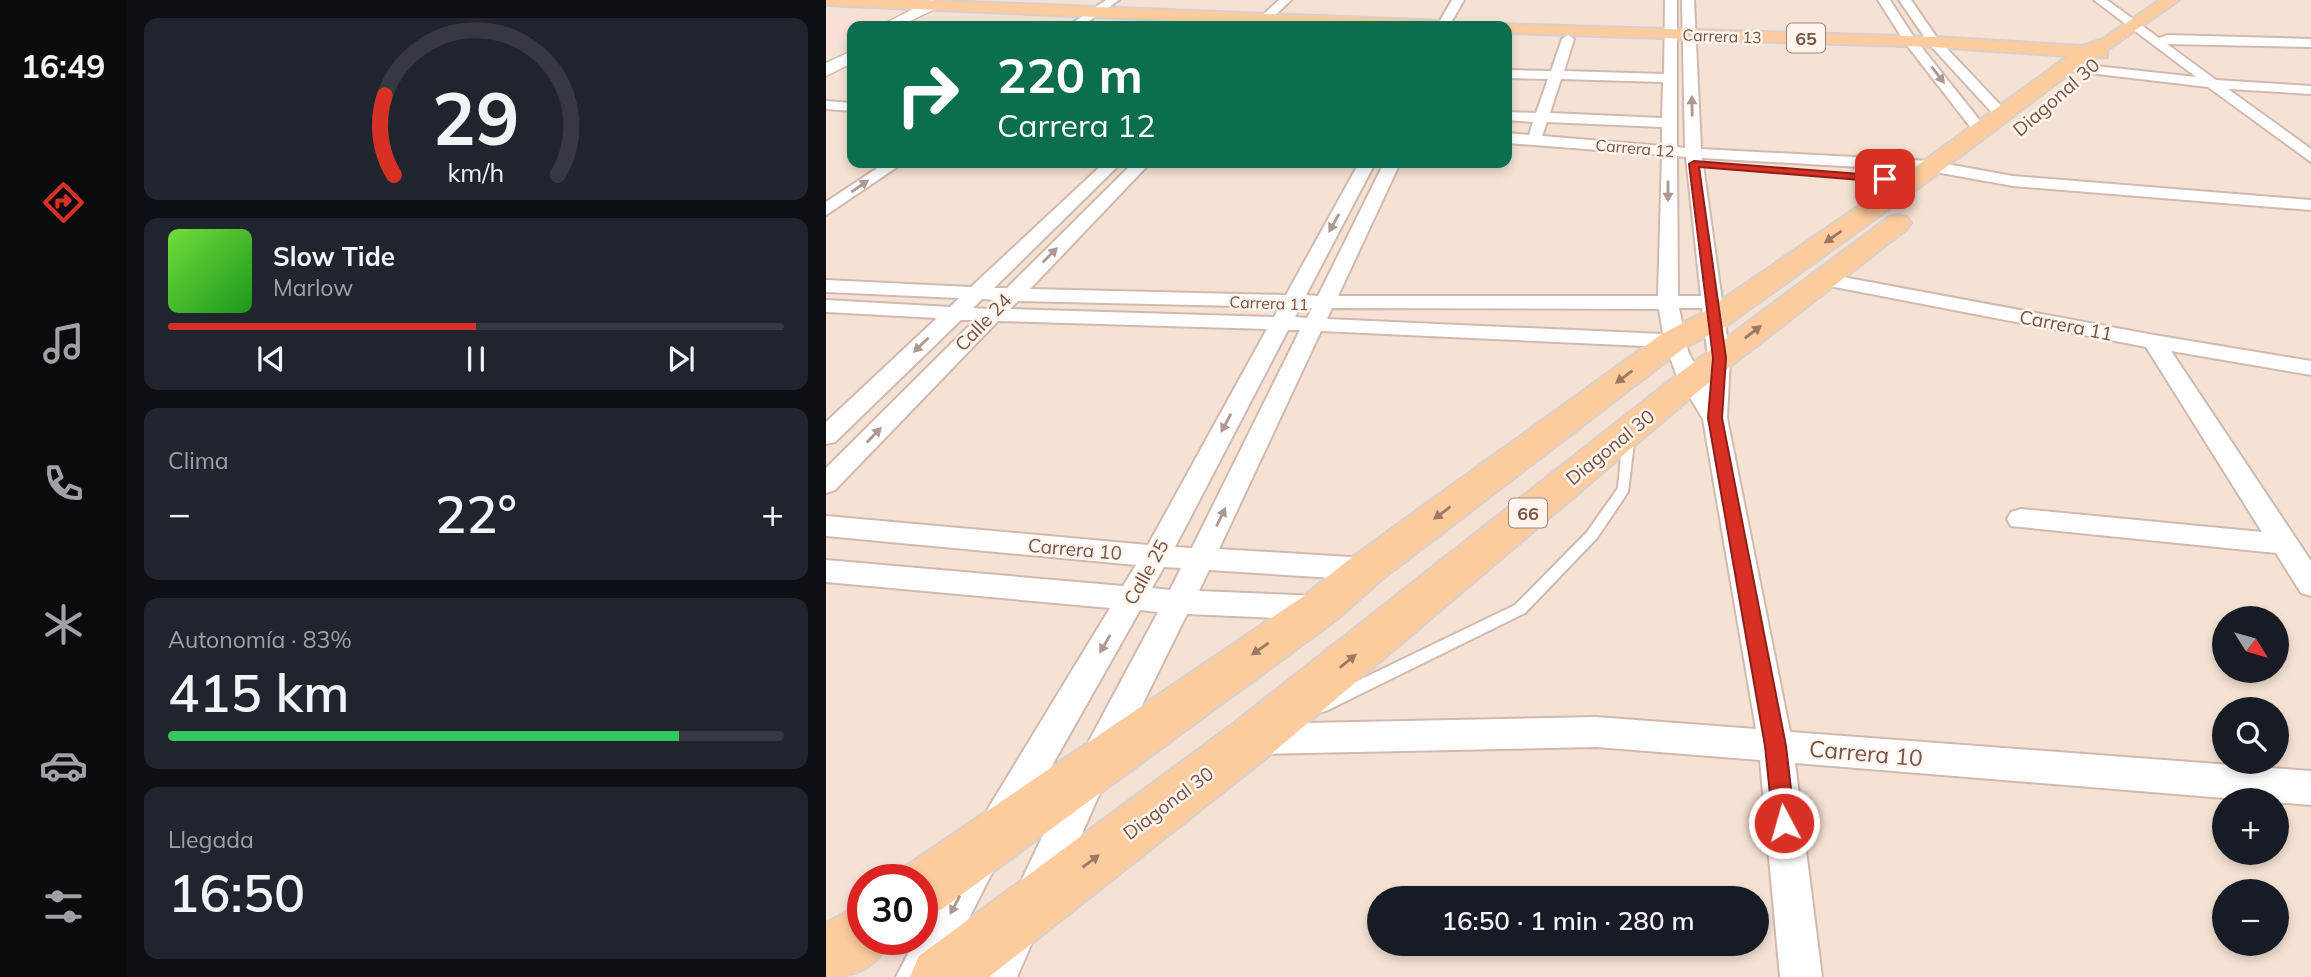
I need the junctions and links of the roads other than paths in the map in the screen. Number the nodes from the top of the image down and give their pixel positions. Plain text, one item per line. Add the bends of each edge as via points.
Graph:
1 (826, 0) edge
2 (1135, 0) edge
3 (1285, 0) edge
4 (1458, 0) edge
5 (1671, 0) edge
6 (1688, 0) edge
7 (1884, 0) edge
8 (1905, 0) edge
9 (2100, 0) edge
10 (2119, 0) edge
11 (2172, 0) edge
12 (1298, 7) dead end
13 (826, 9) edge
14 (933, 9) edge
15 (1097, 18) edge
16 (901, 21) edge
17 (1141, 21) edge
18 (1184, 21) edge
19 (1273, 21) edge
20 (1276, 21) edge
21 (1445, 21) edge
22 (1512, 29) edge
23 (1512, 37) edge
24 (1568, 39) junction
25 (1670, 39) junction
26 (1690, 40) junction
27 (2162, 41) junction
28 (2311, 43) edge
29 (1927, 46) junction
30 (847, 48) edge
31 (2178, 48) junction
32 (2311, 51) edge
33 (2098, 52) junction
34 (826, 59) edge
35 (847, 59) edge
36 (826, 70) edge
37 (1512, 74) edge
38 (1557, 75) junction
39 (2199, 75) junction
40 (1669, 78) junction
41 (2217, 80) junction
42 (2311, 82) edge
43 (2311, 90) edge
44 (826, 94) edge
45 (847, 96) edge
46 (826, 105) edge
47 (847, 107) edge
48 (1512, 116) edge
49 (1540, 118) junction
50 (1990, 122) junction
51 (1668, 123) junction
52 (1512, 138) edge
53 (1534, 140) junction
54 (1512, 149) edge
55 (1668, 157) junction
56 (2311, 157) edge
57 (1693, 158) junction
58 (858, 168) edge
59 (888, 168) edge
60 (1108, 168) edge
61 (1137, 168) edge
62 (1364, 168) edge
63 (1390, 168) edge
64 (1938, 178) junction
65 (2013, 181) junction
66 (826, 189) edge
67 (2311, 205) edge
68 (826, 210) edge
69 (1821, 279) junction
70 (826, 286) edge
71 (975, 294) junction
72 (1009, 295) junction
73 (1668, 302) junction
74 (826, 306) edge
75 (1713, 310) junction
76 (1284, 313) junction
77 (954, 314) junction
78 (1318, 314) junction
79 (990, 315) junction
80 (1673, 341) junction
81 (2154, 342) junction
82 (1720, 358) junction
83 (2311, 368) edge
84 (1689, 382) junction
85 (1715, 418) junction
86 (1630, 430) junction
87 (826, 436) edge
88 (826, 484) edge
89 (2021, 519) dead end
90 (826, 526) edge
91 (2285, 544) junction
92 (1156, 556) junction
93 (1201, 558) junction
94 (1366, 569) junction
95 (826, 571) edge
96 (2311, 585) edge
97 (1133, 597) junction
98 (1178, 602) junction
99 (1320, 608) junction
100 (1252, 740) junction
101 (1776, 746) junction
102 (1094, 765) junction
103 (2311, 788) edge
104 (990, 840) junction
105 (938, 877) edge
106 (1029, 908) junction
107 (847, 944) edge
108 (826, 959) edge
109 (917, 977) edge
110 (940, 977) edge
111 (996, 977) edge
112 (1801, 977) edge

1 - 14 main road
2 - 15 street
3 - 19 street
4 - 21 street
5 - 25 street
6 - 26 street
7 - 29 street
8 - 29 street
9 - 33 street
10 - 33 street
11 - 33 main road, Diagonal 30 / 66
12 - 20 street
13 - 14 main road
14 - 15 main road
14 - 16 street
15 - 17 main road
15 - 18 main road
22 - 25 main road, Carrera 13 / 65
23 - 24 main road, Carrera 13 / 65
24 - 25 main road, Carrera 13 / 65
24 - 38 street
25 - 26 main road, Carrera 13 / 65
25 - 40 street
26 - 29 main road, Carrera 13 / 65
57 -> 26 street
27 - 28 street
27 - 31 street
27 - 33 street
27 - 39 street
29 - 33 main road, Carrera 13 / 65
29 -> 50 street
29 - 50 street
30 - 34 street
31 - 32 street
31 - 41 street
33 - 39 street
33 - 41 street
33 - 50 main road, Diagonal 30 / 66
33 - 64 main road, Diagonal 30 / 66
35 - 36 street
37 - 38 street
38 - 40 street
38 - 49 street
39 - 41 street
40 - 51 street
41 - 42 street
41 - 43 street
41 - 56 street
44 - 45 street
46 - 47 street
48 - 49 street
49 - 51 street
49 - 53 street
50 - 64 main road, Diagonal 30 / 66
51 - 55 street
52 - 53 street, Carrera 12
53 - 55 street, Carrera 12
54 - 55 street, Carrera 12
55 - 57 street, Carrera 12
55 -> 73 street
57 - 64 street, Carrera 12
57 - 64 street, Carrera 12
57 - 75 street
58 - 66 street
68 -> 59 street
60 - 71 street, Calle 24
72 -> 61 street, Calle 24
62 -> 76 street, Calle 25
63 - 78 street
64 - 65 street, Carrera 12
64 - 65 street, Carrera 12
64 - 69 main road, Diagonal 30 / 66
64 -> 75 main road, Diagonal 30 / 66
65 - 67 street, Carrera 12
69 - 81 street, Carrera 11
82 -> 69 main road, Diagonal 30 / 66
70 - 71 street, Carrera 11
71 - 72 street, Carrera 11
71 - 77 street, Calle 24
72 - 76 street, Carrera 11
72 - 79 street, Calle 24
73 - 75 street, Carrera 11
73 - 78 street, Carrera 11
73 - 80 street
74 - 77 street, Carrera 11
75 - 80 main road, Diagonal 30 / 66
75 - 82 street
76 - 78 street, Carrera 11
76 - 79 street, Carrera 11
76 -> 92 street, Calle 25
77 - 79 street, Carrera 11
77 -> 87 street, Calle 24
78 - 80 street, Carrera 11
93 -> 78 street
88 -> 79 street, Calle 24
80 - 84 street
80 -> 94 main road, Diagonal 30 / 66
81 - 83 street, Carrera 11
81 - 91 street
82 - 84 main road, Diagonal 30 / 66
82 - 85 street
84 - 85 street
84 - 86 main road, Diagonal 30 / 66
85 - 101 street
100 -> 86 main road, Diagonal 30 / 66
86 - 100 lane via 1624,489 1592,535 1520,609
89 - 91 street
90 - 92 street, Carrera 10
91 - 96 street
92 - 93 street, Carrera 10
92 - 97 street, Calle 25
93 - 94 street, Carrera 10
93 - 98 street
94 - 99 main road, Diagonal 30 / 66
95 - 97 street
97 - 98 street
97 -> 104 street, Calle 25
98 - 99 street
98 - 102 street
99 -> 102 main road, Diagonal 30 / 66
100 - 101 street, Carrera 10 via 1596,732
106 -> 100 main road, Diagonal 30 / 66
101 - 103 street, Carrera 10
101 - 112 street
102 - 104 main road, Diagonal 30 / 66
102 - 106 street
104 - 105 main road, Diagonal 30 / 66
104 -> 109 street, Calle 25
106 - 110 main road, Diagonal 30 / 66
106 - 111 street
107 - 108 main road

